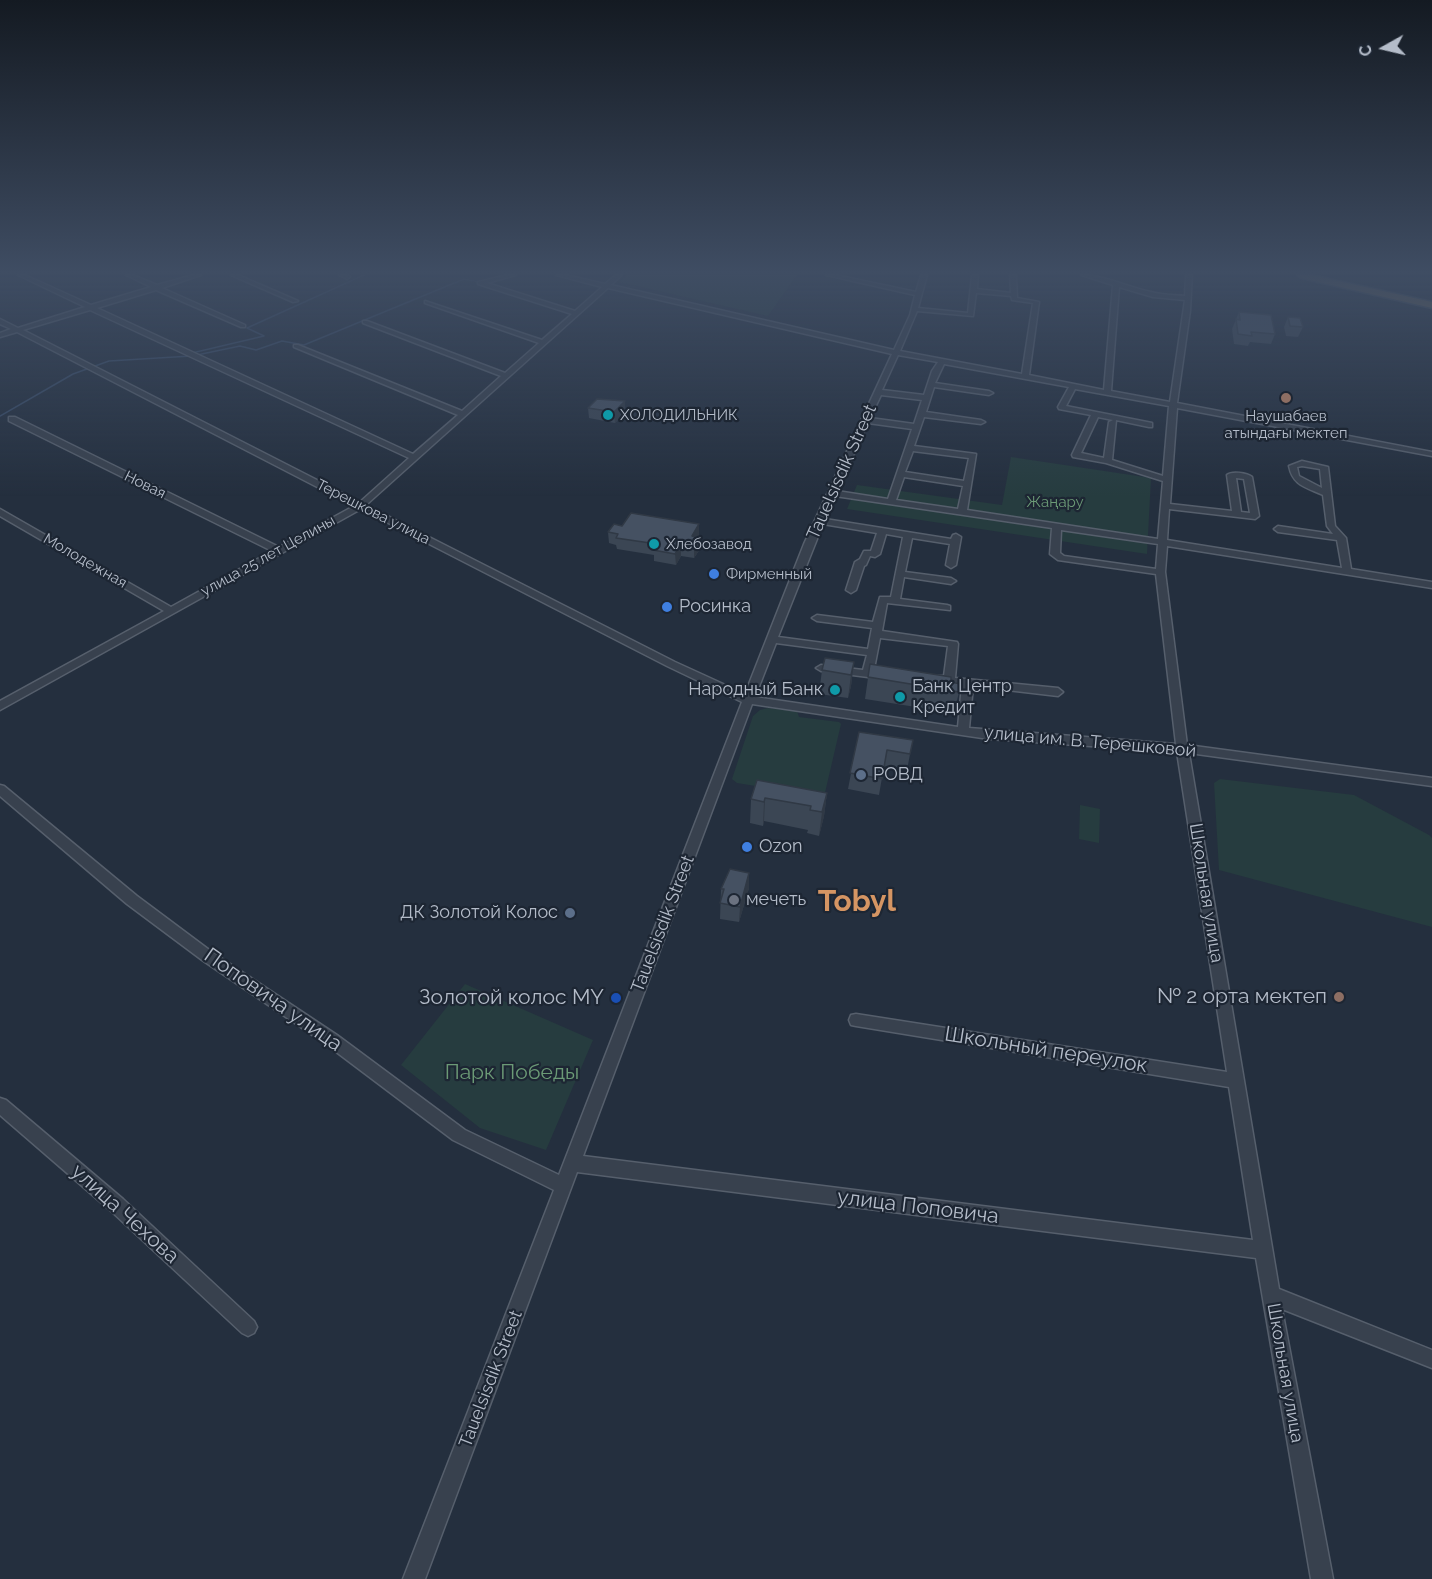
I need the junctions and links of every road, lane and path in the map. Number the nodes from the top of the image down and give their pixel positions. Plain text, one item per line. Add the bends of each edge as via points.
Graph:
1 (53, 349) edge
2 (180, 349) edge
3 (303, 349) edge
4 (436, 349) edge
5 (535, 349) edge
6 (880, 349) edge
7 (896, 349) edge
8 (1029, 349) edge
9 (1111, 349) edge
10 (1181, 349) edge
11 (894, 352) junction
12 (942, 361) junction
13 (506, 375) junction
14 (1025, 377) junction
15 (932, 385) junction
16 (1073, 386) junction
17 (877, 392) junction
18 (1107, 392) junction
19 (989, 393) dead end
20 (927, 398) junction
21 (1173, 405) junction
22 (462, 414) junction
23 (922, 414) junction
24 (1095, 414) junction
25 (12, 418) dead end
26 (865, 420) junction
27 (981, 422) dead end
28 (1113, 422) dead end
29 (1149, 425) dead end
30 (918, 427) junction
31 (911, 447) junction
32 (1429, 453) edge
33 (413, 457) junction
34 (1108, 461) junction
35 (1432, 463) edge
36 (900, 474) junction
37 (1167, 480) junction
38 (968, 484) junction
39 (832, 493) junction
40 (1326, 493) dead end
41 (891, 502) junction
42 (360, 506) junction
43 (1165, 506) junction
44 (0, 512) edge
45 (962, 512) junction
46 (1237, 514) junction
47 (820, 521) junction
48 (1057, 527) junction
49 (1278, 529) dead end
50 (882, 531) junction
51 (908, 535) junction
52 (1341, 538) junction
53 (1161, 542) junction
54 (279, 551) junction
55 (951, 565) dead end
56 (1160, 572) junction
57 (1347, 572) junction
58 (900, 574) junction
59 (951, 581) dead end
60 (1432, 585) edge
61 (851, 590) dead end
62 (895, 601) junction
63 (947, 608) dead end
64 (170, 610) junction
65 (817, 618) dead end
66 (877, 630) junction
67 (772, 639) junction
68 (873, 653) junction
69 (821, 668) edge
70 (926, 677) edge
71 (949, 681) junction
72 (968, 682) junction
73 (1058, 692) dead end
74 (748, 700) junction
75 (0, 706) edge
76 (963, 731) junction
77 (1182, 748) junction
78 (1432, 782) edge
79 (0, 789) edge
80 (856, 1020) dead end
81 (1236, 1081) junction
82 (0, 1105) edge
83 (572, 1163) junction
84 (564, 1186) junction
85 (1264, 1250) junction
86 (1271, 1295) junction
87 (248, 1327) dead end
88 (1432, 1359) edge
89 (414, 1579) edge
90 (1322, 1579) edge

1 - 42 street, Терешкова улица
2 - 33 street
3 - 22 street
4 - 13 street
5 - 13 street, улица 25 лет Целины
6 - 11 street
7 - 11 street, Tauelsisdik Street
8 - 14 street
9 - 18 street
10 - 21 street, Школьная улица
11 - 12 street
11 - 17 street, Tauelsisdik Street
12 - 14 street
12 - 15 street
13 - 22 street, улица 25 лет Целины
14 - 16 street
15 - 19 street
15 - 20 street
16 - 18 street
16 - 24 street via 1062,407
17 - 20 street
17 - 26 street, Tauelsisdik Street
18 - 21 street
20 - 23 street
21 - 32 street
21 - 37 street, Школьная улица
22 - 33 street, улица 25 лет Целины
23 - 27 street
23 - 30 street
24 - 29 street
24 - 34 street via 1076,455
25 - 54 street, Новая
26 - 30 street
26 - 39 street, Tauelsisdik Street
28 - 34 street
30 - 31 street
31 - 36 street
31 - 38 street via 973,456
32 - 35 street
33 - 42 street, улица 25 лет Целины
34 - 37 street
36 - 38 street
36 - 41 street
37 - 43 street, Школьная улица
38 - 45 street
39 - 41 street
39 - 47 street, Tauelsisdik Street
40 - 52 street via 1331,525
41 - 45 street
42 - 54 street, улица 25 лет Целины
42 - 74 street, Терешкова улица
43 - 46 street
43 - 53 street, Школьная улица
44 - 64 street, Молодежная
45 - 48 street
46 - 46 street via 1255,516 1248,477 1232,475
47 - 50 street
47 - 67 street, Tauelsisdik Street
48 - 53 street
48 - 56 street via 1055,554 1061,558
49 - 52 street
50 - 51 street
50 - 61 street via 875,554 867,553 860,562
51 - 55 street via 955,539
51 - 58 street
52 - 57 street
53 - 56 street, Школьная улица
53 - 57 street
54 - 64 street, улица 25 лет Целины
56 - 77 street, Школьная улица
57 - 60 street
58 - 59 street
58 - 62 street
62 - 63 street
62 - 66 street via 883,599
64 - 75 street, улица 25 лет Целины
65 - 66 street
66 - 68 street
66 - 71 street via 953,644
67 - 68 street
67 - 74 street, Tauelsisdik Street
68 - 69 street via 875,670 868,674
70 - 71 street
71 - 72 street
72 - 73 street
72 - 76 street
74 - 76 street, улица им. В. Терешковой
74 - 83 street, Tauelsisdik Street
76 - 77 street, улица им. В. Терешковой
77 - 78 street, улица им. В. Терешковой
77 - 81 street, Школьная улица
79 - 84 street, Поповича улица via 132,900 332,1040 459,1135
80 - 81 street, Школьный переулок
81 - 85 street, Школьная улица
82 - 87 street, улица Чехова via 117,1205
83 - 84 street, Tauelsisdik Street
83 - 85 street, улица Поповича
84 - 89 street, Tauelsisdik Street
85 - 86 street, Школьная улица
86 - 88 street
86 - 90 street, Школьная улица

